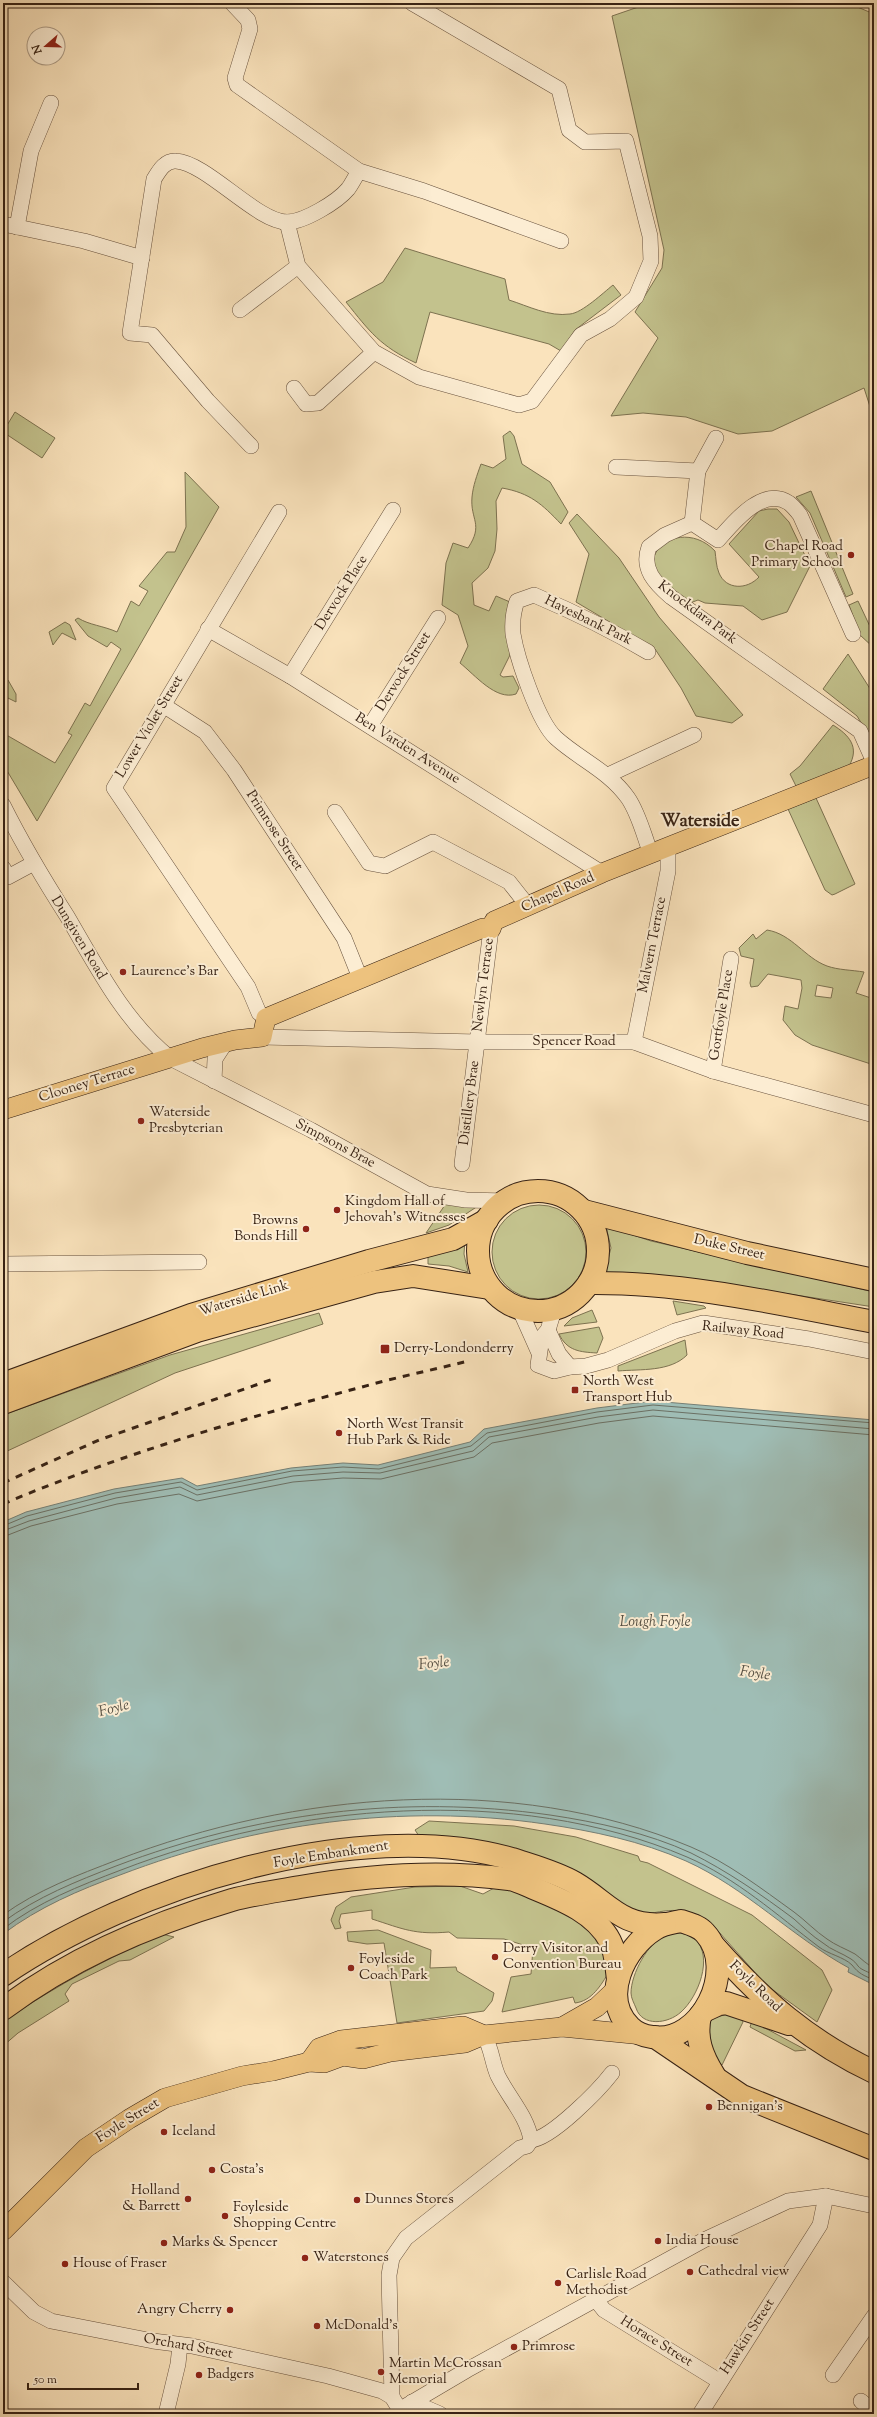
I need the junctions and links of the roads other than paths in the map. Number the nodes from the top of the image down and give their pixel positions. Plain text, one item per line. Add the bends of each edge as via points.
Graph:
1 (232, 3) edge
2 (412, 3) edge
3 (51, 102) dead end
4 (359, 171) junction
5 (287, 222) junction
6 (10, 225) edge
7 (561, 241) dead end
8 (142, 258) junction
9 (298, 266) junction
10 (240, 310) dead end
11 (374, 352) junction
12 (294, 388) dead end
13 (716, 438) dead end
14 (251, 446) dead end
15 (616, 467) dead end
16 (698, 471) junction
17 (393, 510) dead end
18 (279, 512) dead end
19 (692, 523) junction
20 (438, 618) dead end
21 (208, 629) junction
22 (853, 634) dead end
23 (648, 652) dead end
24 (290, 676) junction
25 (163, 705) junction
26 (370, 726) junction
27 (694, 735) dead end
28 (874, 762) edge
29 (874, 766) edge
30 (608, 775) junction
31 (3, 805) edge
32 (335, 812) dead end
33 (660, 851) junction
34 (34, 863) junction
35 (3, 868) edge
36 (602, 873) junction
37 (528, 906) junction
38 (491, 929) junction
39 (731, 959) dead end
40 (360, 978) junction
41 (266, 1018) junction
42 (262, 1037) junction
43 (226, 1042) junction
44 (478, 1042) junction
45 (634, 1042) junction
46 (170, 1058) junction
47 (713, 1071) junction
48 (214, 1081) junction
49 (3, 1110) edge
50 (874, 1116) edge
51 (462, 1164) dead end
52 (506, 1201) junction
53 (584, 1211) junction
54 (487, 1220) junction
55 (199, 1262) dead end
56 (3, 1264) edge
57 (874, 1280) edge
58 (589, 1283) junction
59 (489, 1288) junction
60 (555, 1307) junction
61 (519, 1308) junction
62 (874, 1322) edge
63 (548, 1330) junction
64 (874, 1352) edge
65 (539, 1359) junction
66 (570, 1367) junction
67 (3, 1384) edge
68 (3, 1403) edge
69 (665, 1924) junction
70 (715, 1947) junction
71 (3, 1975) edge
72 (616, 1984) junction
73 (3, 2009) edge
74 (702, 2013) junction
75 (796, 2026) junction
76 (562, 2027) junction
77 (484, 2035) junction
78 (649, 2036) junction
79 (874, 2072) edge
80 (612, 2073) dead end
81 (714, 2076) junction
82 (525, 2144) junction
83 (874, 2149) edge
84 (826, 2196) junction
85 (874, 2206) edge
86 (3, 2231) edge
87 (3, 2282) edge
88 (596, 2300) junction
89 (874, 2316) edge
90 (180, 2345) junction
91 (833, 2375) dead end
92 (719, 2382) junction
93 (861, 2401) dead end
94 (396, 2403) edge
95 (874, 2412) edge
96 (166, 2414) edge
97 (440, 2414) edge
98 (700, 2414) edge

1 - 4 street via 248,20 250,29 235,78 236,85
2 - 11 street via 559,89 569,130 585,142 626,141 650,236 651,261 636,297 610,318 581,335 532,401 519,405 419,377
3 - 6 street via 31,151
4 - 5 street via 348,190 314,214
4 - 7 street via 424,191
5 - 8 street via 268,216 191,166 176,161 161,167 154,179
5 - 9 street
6 - 8 street via 84,241
8 - 14 street via 130,333 152,335 208,401
9 - 10 street
9 - 11 street
11 - 12 street via 318,403 306,404
13 - 16 street
15 - 16 street
16 - 19 street
17 - 24 street, Dervock Place
18 - 21 street, Lower Violet Street
19 - 22 street via 718,540 755,503 775,498 789,503 800,515
19 - 28 street, Knockdara Park via 664,535 649,547 646,565 655,583 860,731
20 - 26 street, Dervock Street
21 - 24 street, Ben Varden Avenue
21 - 25 street, Lower Violet Street
23 - 30 street, Hayesbank Park via 579,614 534,596 517,601 513,613 513,634 520,662 544,721 558,740
24 - 26 street, Ben Varden Avenue
25 - 40 street, Primrose Street via 205,732 234,770 344,938
25 - 41 street, Lower Violet Street via 114,788 244,981 259,1013
26 - 36 street, Ben Varden Avenue
27 - 30 street
29 - 33 main road, Chapel Road
30 - 33 street, Hayesbank Park via 628,798
31 - 34 street, Dungiven Road
32 - 37 street via 369,864 385,866 433,842 509,882
33 - 36 main road, Chapel Road
33 - 45 street, Malvern Terrace via 666,878
34 - 35 street via 8,877
34 - 46 street, Dungiven Road via 106,985 154,1045
36 - 37 main road, Chapel Road
37 - 38 main road, Chapel Road via 494,921
38 - 40 main road via 483,928
38 - 44 street, Newlyn Terrace
39 - 47 street, Gortfoyle Place
40 - 41 main road
41 - 42 main road
42 - 43 main road, Clooney Terrace
42 - 44 street, Spencer Road
43 - 46 main road, Clooney Terrace
43 - 48 street via 215,1059
44 - 45 street, Spencer Road
44 - 51 street, Distillery Brae
45 - 47 street, Spencer Road
46 - 48 street, Simpsons Brae
46 - 49 main road, Clooney Terrace
47 - 50 street, Spencer Road
48 - 52 street, Simpsons Brae via 427,1194 466,1200
52 - 53 highway via 529,1192 549,1192 568,1198
52 - 54 highway
53 - 57 highway, Duke Street via 739,1251
53 - 58 highway via 594,1227 598,1244 598,1260
54 - 59 highway via 480,1237 478,1256 481,1274
54 - 67 highway, Waterside Link via 453,1239 369,1261 191,1315
55 - 56 street
58 - 60 highway via 566,1304
58 - 62 highway via 664,1286 722,1293
59 - 61 highway
59 - 68 highway, Waterside Link via 413,1276 374,1282 197,1331
60 - 61 highway via 537,1311
60 - 63 street
61 - 65 street
63 - 65 street via 542,1337
63 - 66 street via 559,1354
64 - 66 street, Railway Road via 703,1323 668,1333 608,1360
65 - 66 street, Railway Road via 554,1371
69 - 70 highway via 681,1922 695,1925 705,1932
69 - 71 highway, Foyle Embankment via 635,1923 573,1882 555,1873 510,1859 462,1849 407,1844 376,1846 290,1859 177,1888 126,1907 79,1929
69 - 72 highway via 640,1942
70 - 74 highway via 718,1970 712,1994
70 - 75 highway, Foyle Road via 746,1982
72 - 73 highway, Foyle Embankment via 614,1951 605,1933 588,1916 558,1898 510,1879 407,1873 329,1882 233,1900 140,1932 99,1951 54,1974
72 - 76 main road, Foyle Street via 597,2007
72 - 78 highway via 619,2012 624,2021 632,2029
74 - 75 highway, Foyle Road via 726,2003
74 - 78 highway via 683,2032 674,2036
74 - 81 highway via 698,2032 701,2052
75 - 79 highway, Foyle Road via 840,2056
76 - 77 main road, Foyle Street
76 - 78 main road, Foyle Street
77 - 82 street via 491,2047 499,2077 529,2127
77 - 86 main road, Foyle Street via 463,2026 340,2040 319,2048 309,2062 242,2076 165,2098 86,2148
78 - 81 highway
80 - 82 street via 600,2090 569,2117 545,2135
81 - 83 highway via 742,2096
82 - 94 street via 406,2238 392,2258 389,2274
84 - 85 street
84 - 88 street via 788,2201 704,2240
84 - 92 street, Hawkin Street via 820,2225
87 - 90 street, Orchard Street via 34,2312 51,2321
88 - 92 street, Horace Street via 604,2310
88 - 94 street
89 - 91 street
90 - 94 street, Orchard Street via 298,2368
90 - 96 street
92 - 98 street, Hawkin Street
93 - 95 street
94 - 97 street, Orchard Street

